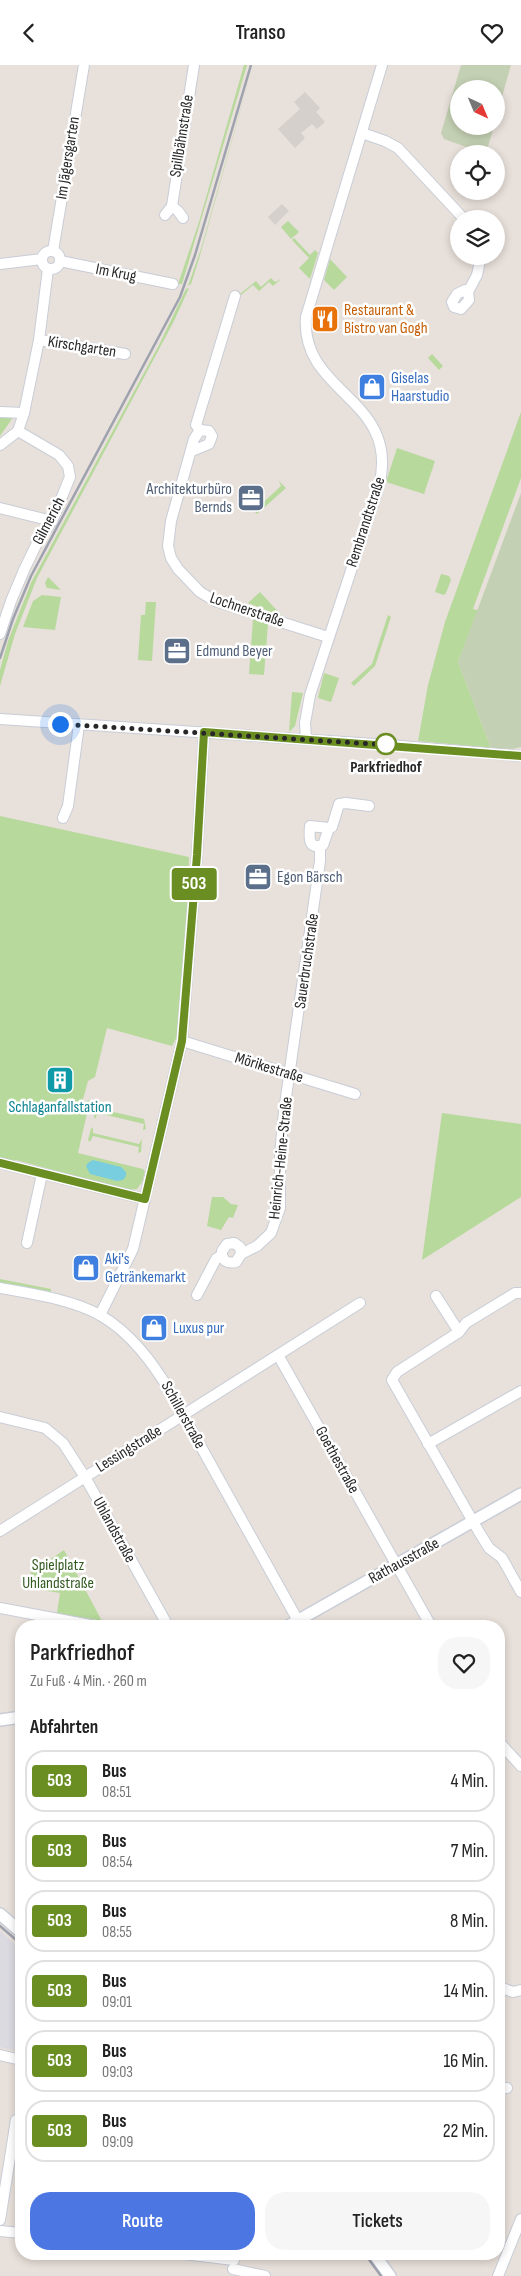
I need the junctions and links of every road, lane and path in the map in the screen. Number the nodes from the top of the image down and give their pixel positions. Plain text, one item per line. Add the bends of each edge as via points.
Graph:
1 (84, 65) edge
2 (194, 65) edge
3 (382, 65) edge
4 (362, 133) junction
5 (172, 206) junction
6 (456, 210) edge
7 (165, 215) dead end
8 (183, 218) dead end
9 (53, 251) junction
10 (42, 259) junction
11 (60, 261) junction
12 (0, 264) edge
13 (480, 265) edge
14 (48, 269) junction
15 (173, 284) dead end
16 (468, 291) dead end
17 (235, 296) dead end
18 (39, 340) junction
19 (125, 354) dead end
20 (0, 413) edge
21 (24, 413) junction
22 (200, 430) junction
23 (18, 431) junction
24 (0, 445) edge
25 (192, 451) junction
26 (0, 508) edge
27 (52, 521) junction
28 (2, 620) edge
29 (0, 634) edge
30 (328, 637) junction
31 (0, 719) edge
32 (79, 725) junction
33 (204, 732) junction
34 (306, 739) junction
35 (521, 756) edge
36 (369, 807) dead end
37 (64, 818) dead end
38 (329, 828) junction
39 (320, 847) junction
40 (182, 1041) junction
41 (291, 1075) junction
42 (355, 1094) dead end
43 (0, 1163) edge
44 (42, 1174) junction
45 (145, 1199) junction
46 (27, 1243) dead end
47 (241, 1254) junction
48 (222, 1255) junction
49 (0, 1288) edge
50 (521, 1293) edge
51 (197, 1295) dead end
52 (436, 1295) dead end
53 (360, 1303) dead end
54 (100, 1315) junction
55 (459, 1333) junction
56 (278, 1355) junction
57 (521, 1391) edge
58 (184, 1415) junction
59 (0, 1417) edge
60 (428, 1444) junction
61 (85, 1477) junction
62 (521, 1495) edge
63 (473, 1522) junction
64 (0, 1531) edge
65 (396, 1565) junction
66 (521, 1591) edge
67 (0, 1608) edge
68 (63, 1620) edge
69 (165, 1620) edge
70 (293, 1620) edge
71 (302, 1620) edge
72 (428, 1620) edge
73 (15, 1718) edge
74 (0, 1720) edge
75 (505, 1748) edge
76 (521, 1766) edge
77 (0, 1914) edge
78 (15, 1924) edge
79 (505, 1989) edge
80 (521, 1991) edge
81 (0, 2055) edge
82 (15, 2059) edge
83 (15, 2126) edge
84 (521, 2219) edge
85 (0, 2220) edge
86 (0, 2231) edge
87 (15, 2232) edge
88 (505, 2259) edge
89 (211, 2260) edge
90 (378, 2260) edge
91 (504, 2260) edge
92 (233, 2265) edge
93 (265, 2276) edge
94 (390, 2276) edge
95 (498, 2276) edge

1 - 9 street, Im Jägersgarten
2 - 5 street, Spillbähnstraße
3 - 4 street, Rembrandtstraße
4 - 6 street via 398,148
4 - 30 street, Rembrandtstraße via 308,306 306,327 313,357 367,418 381,442 384,462 379,486
5 - 7 street, Spillbähnstraße
5 - 8 street
9 - 10 street via 46,252
9 - 11 street via 59,255
10 - 12 street
10 - 14 street
11 - 14 street via 56,268
11 - 15 street, Im Krug
13 - 16 street
14 - 18 street
17 - 22 street, Lochnerstraße via 196,425
18 - 19 street, Kirschgarten
18 - 21 street
20 - 21 street
21 - 23 street
22 - 25 street, Lochnerstraße
22 - 25 street via 209,431 211,441
23 - 24 street
23 - 27 street, Gilmerich via 59,455 70,470 67,487
25 - 30 street, Lochnerstraße via 169,529 169,551 178,569 200,592 215,601
26 - 27 street
27 - 28 street, Gilmerich via 38,541
28 - 29 street, Gilmerich
30 - 34 street, Rembrandtstraße via 310,695
31 - 32 street
32 - 33 street
32 - 37 street
33 - 34 street
33 - 40 street
34 - 35 street
36 - 38 street, Sauerbruchstraße via 339,804 334,825
38 - 39 street, Sauerbruchstraße via 326,842
38 - 39 street via 310,826 309,842
39 - 41 street, Sauerbruchstraße
40 - 41 street, Mörikestraße
40 - 45 street
41 - 42 street, Mörikestraße
41 - 47 street, Heinrich-Heine-Straße via 281,1136 278,1219 267,1237
43 - 44 street
44 - 45 street
44 - 46 street
45 - 54 street via 133,1249
47 - 48 street, Heinrich-Heine-Straße via 240,1259 232,1263
47 - 48 street via 237,1245 230,1243 224,1247
48 - 51 street via 216,1259
49 - 54 street, Schillerstraße via 69,1303
50 - 55 street via 515,1293 466,1323
52 - 55 street
53 - 56 street, Lessingstraße
54 - 58 street, Schillerstraße via 141,1349
55 - 60 street via 392,1377 403,1403
56 - 58 street, Lessingstraße
56 - 65 street, Goethestraße
57 - 60 street
58 - 61 street, Lessingstraße
58 - 70 street, Schillerstraße
59 - 61 street, Uhlandstraße via 51,1432 63,1443
60 - 63 street
61 - 64 street, Lessingstraße
61 - 69 street, Uhlandstraße
62 - 63 street, Rathausstraße
63 - 65 street, Rathausstraße
63 - 66 street via 488,1548 502,1558
65 - 71 street, Rathausstraße
65 - 72 street, Goethestraße
67 - 68 street
73 - 74 street
75 - 76 street
77 - 78 street
79 - 80 street
81 - 82 street
83 - 85 street
84 - 88 street
86 - 87 street
89 - 92 street
90 - 94 street
91 - 95 street
92 - 93 street

